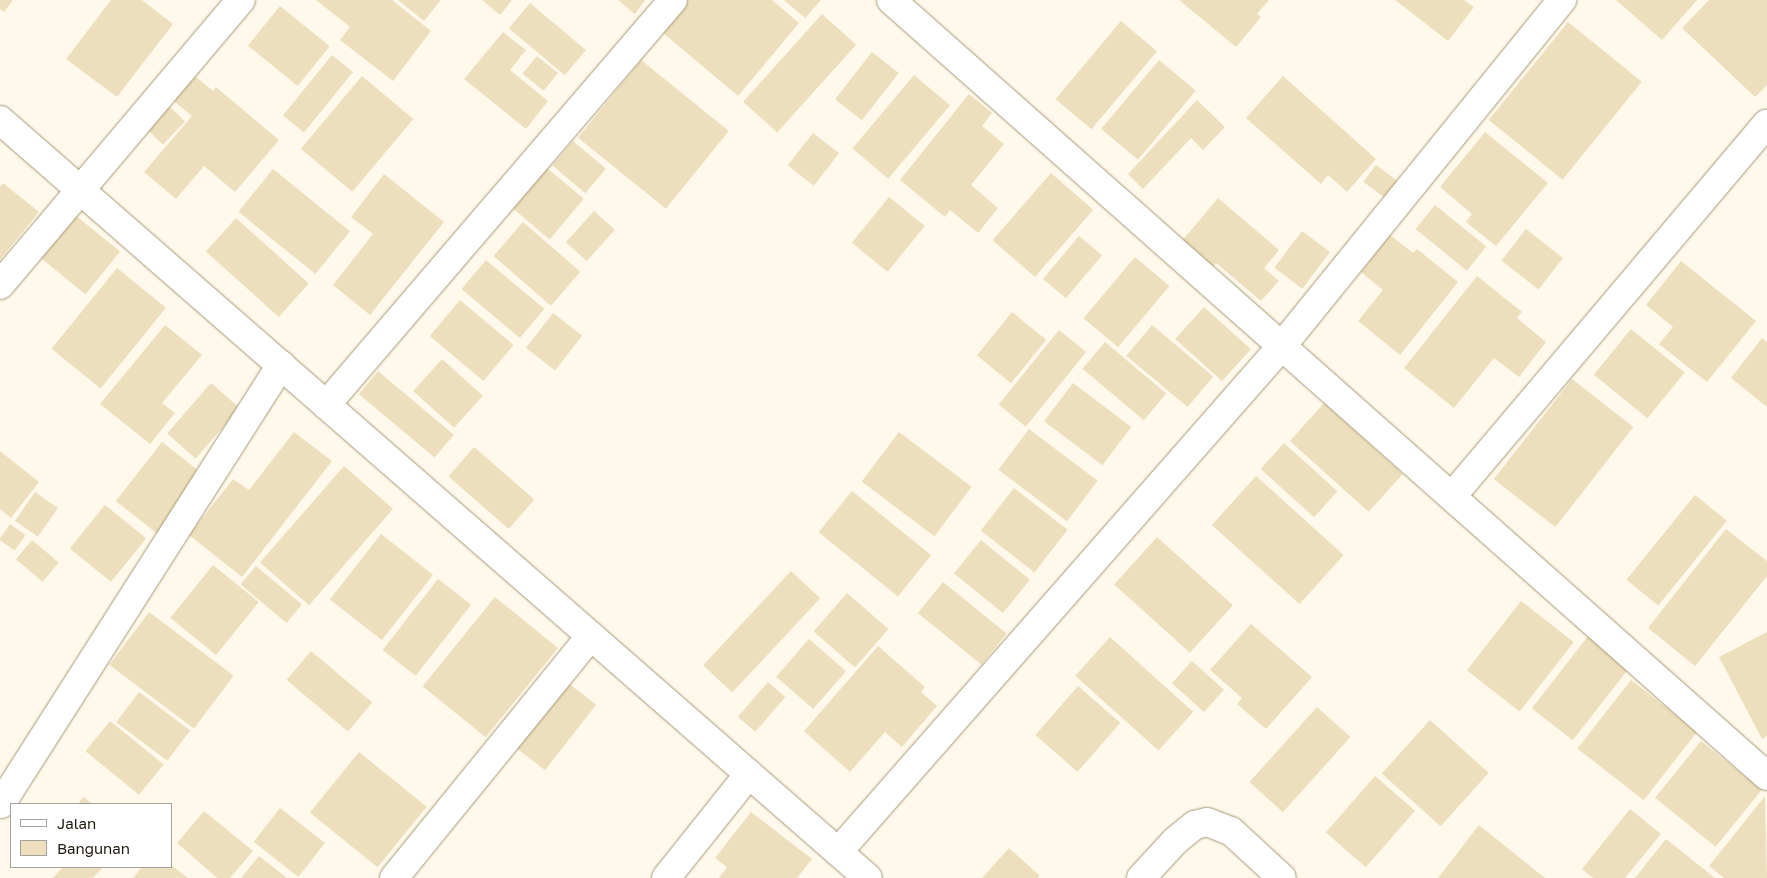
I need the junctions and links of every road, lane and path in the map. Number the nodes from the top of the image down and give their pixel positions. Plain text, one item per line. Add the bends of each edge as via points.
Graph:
1 (241, 0) edge
2 (672, 0) edge
3 (891, 0) edge
4 (1562, 0) edge
5 (0, 120) edge
6 (1767, 124) edge
7 (82, 190) junction
8 (0, 285) edge
9 (1281, 347) junction
10 (282, 365) junction
11 (326, 405) junction
12 (1453, 495) junction
13 (591, 636) junction
14 (749, 774) junction
15 (1767, 776) edge
16 (1, 804) edge
17 (838, 852) junction
18 (394, 878) edge
19 (666, 878) edge
20 (868, 878) edge
21 (1141, 878) edge
22 (1282, 878) edge

1 - 7 street
2 - 11 street
3 - 9 street
4 - 9 street
5 - 7 street
6 - 12 street
7 - 8 street
7 - 10 street
9 - 12 street
9 - 17 street
10 - 11 street
10 - 16 street
11 - 13 street
12 - 15 street
13 - 14 street
13 - 18 street
14 - 17 street
14 - 19 street
17 - 20 street
21 - 22 street via 1175,841 1195,825 1207,822 1231,831

